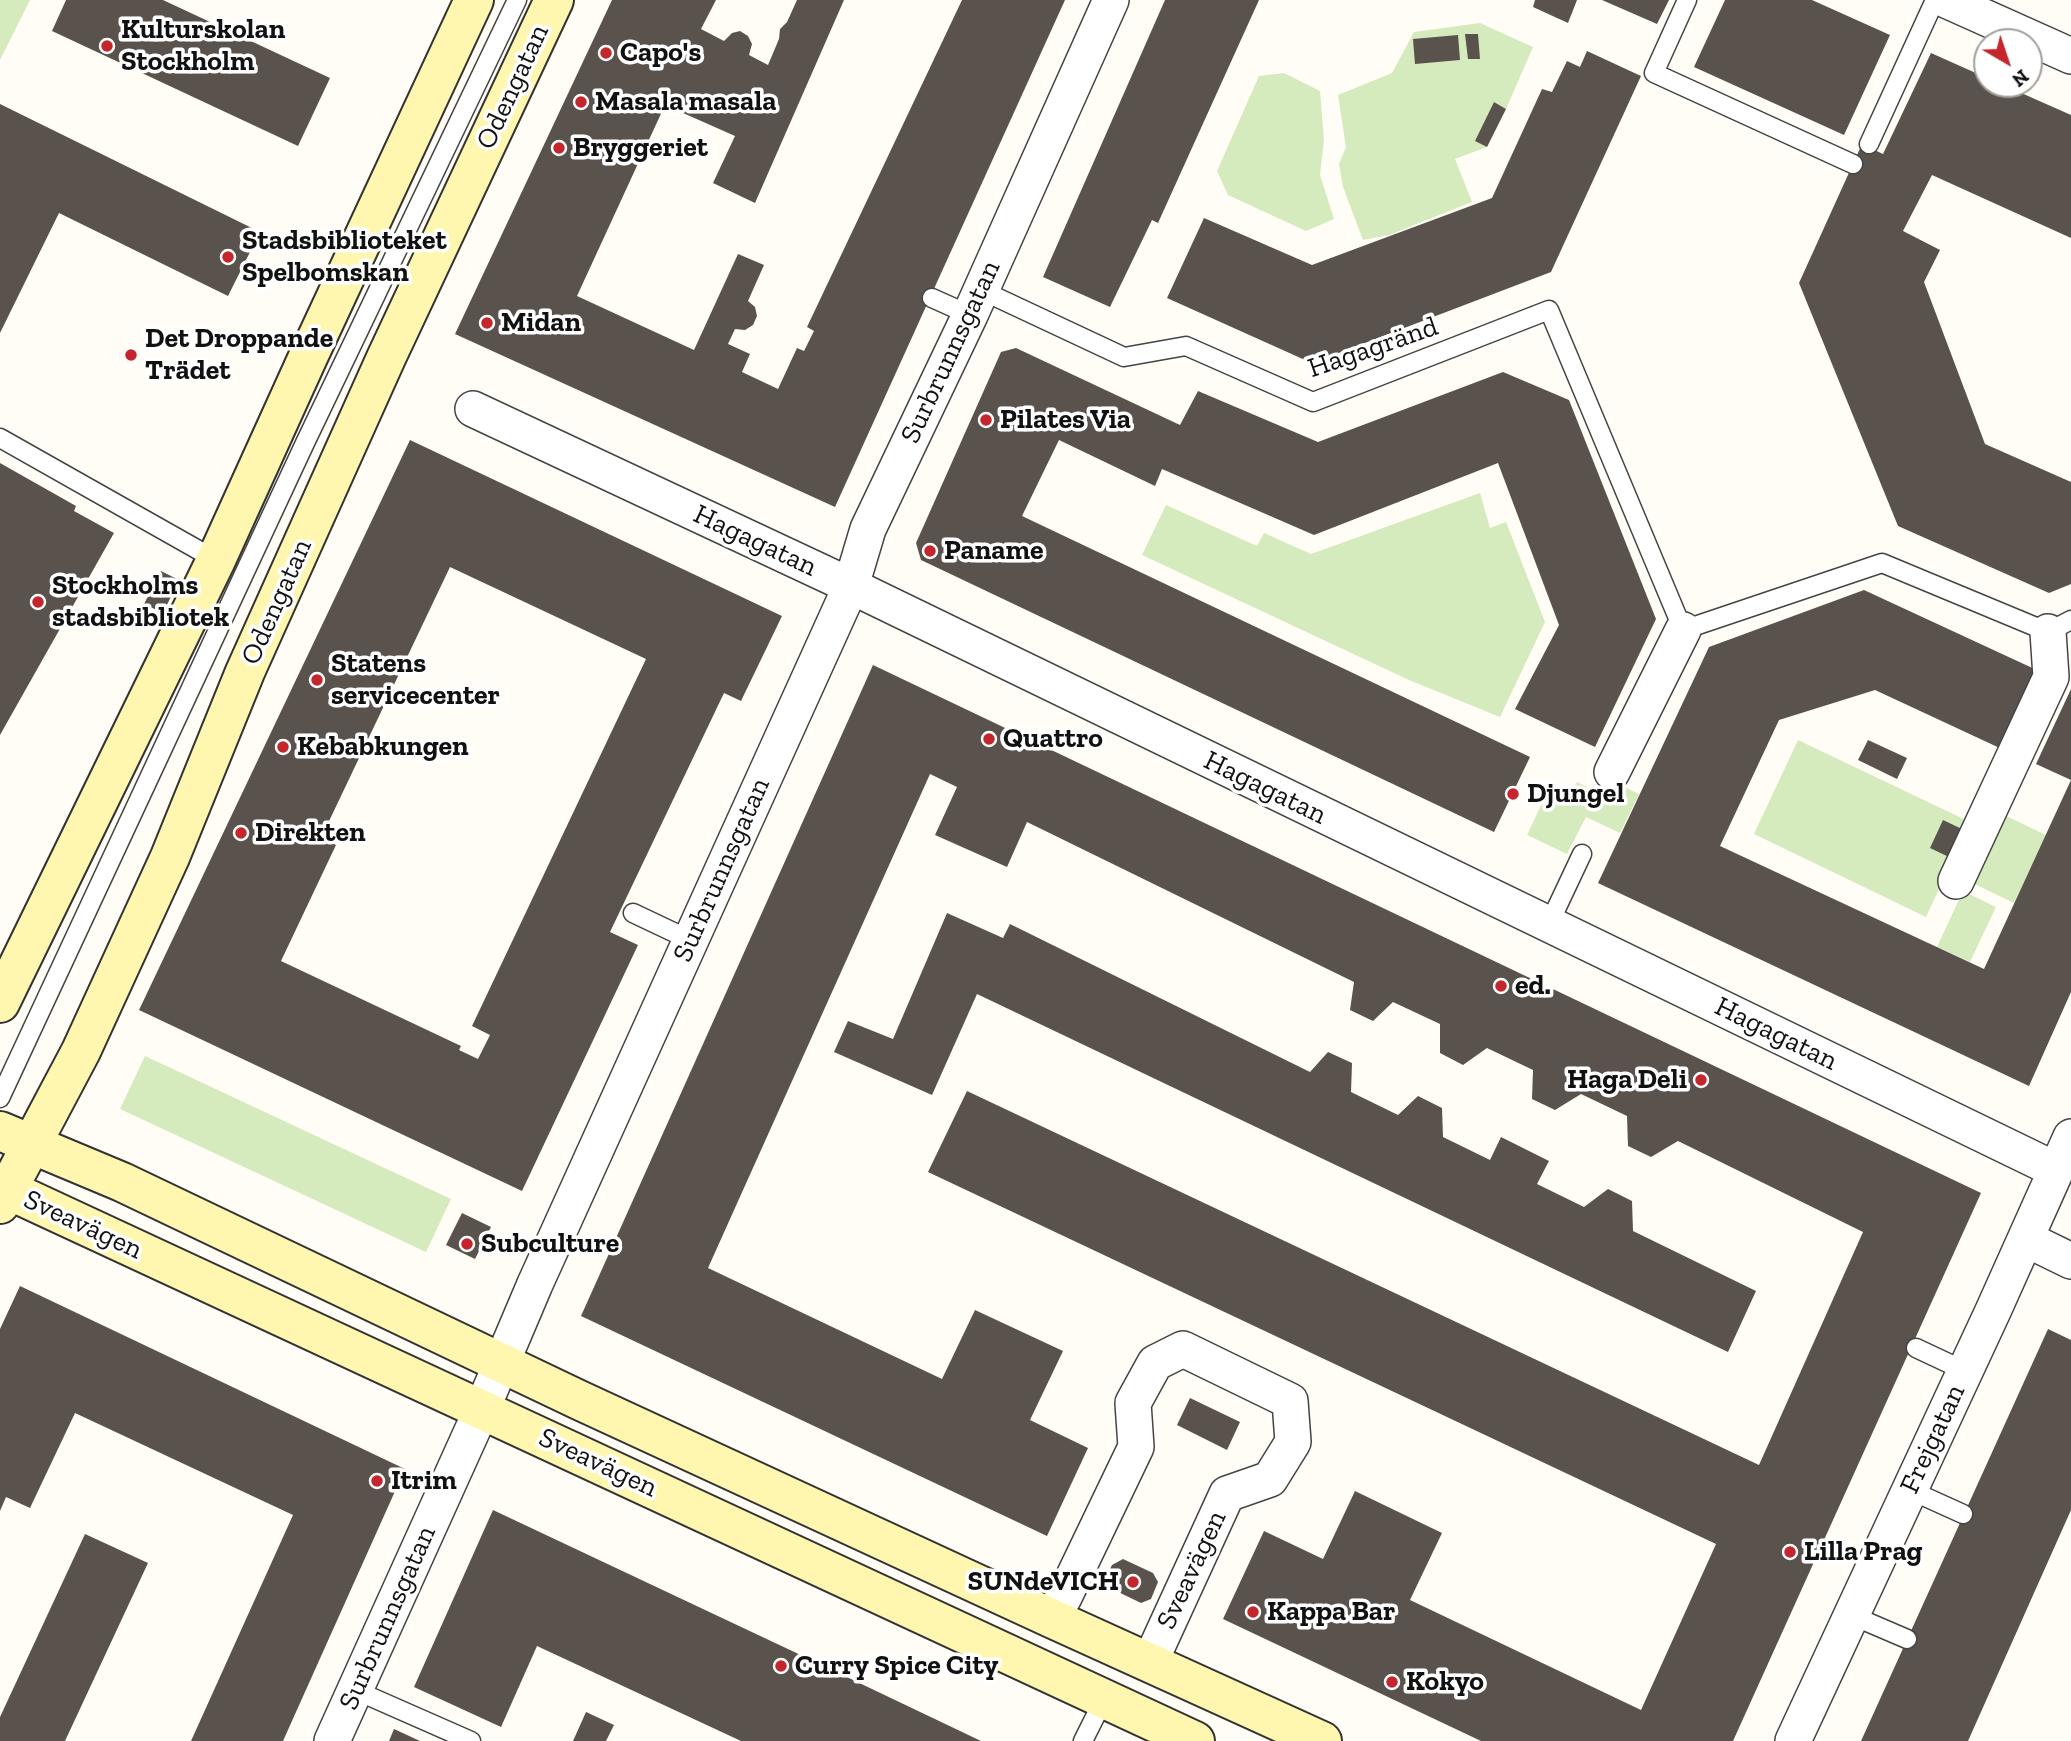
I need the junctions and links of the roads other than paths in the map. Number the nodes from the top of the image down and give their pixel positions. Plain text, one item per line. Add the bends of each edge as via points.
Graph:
1 (474, 0) edge
2 (517, 0) edge
3 (554, 0) edge
4 (1111, 0) edge
5 (1687, 0) edge
6 (1935, 0) edge
7 (1946, 0) edge
8 (2071, 56) edge
9 (1869, 145) dead end
10 (1853, 164) dead end
11 (932, 298) dead end
12 (976, 302) junction
13 (473, 409) dead end
14 (0, 438) edge
15 (216, 560) junction
16 (851, 586) junction
17 (2059, 626) edge
18 (1683, 631) junction
19 (1612, 772) dead end
20 (1582, 854) dead end
21 (1956, 881) dead end
22 (633, 913) dead end
23 (1549, 924) junction
24 (690, 940) junction
25 (0, 1003) edge
26 (0, 1098) edge
27 (16, 1137) edge
28 (2071, 1137) edge
29 (2056, 1170) junction
30 (3, 1193) edge
31 (2025, 1239) junction
32 (2071, 1261) edge
33 (1916, 1348) dead end
34 (502, 1364) junction
35 (1965, 1371) junction
36 (482, 1409) junction
37 (1910, 1490) junction
38 (1963, 1514) dead end
39 (1851, 1615) junction
40 (1051, 1618) junction
41 (1907, 1639) dead end
42 (1150, 1662) junction
43 (355, 1690) junction
44 (1104, 1698) junction
45 (332, 1741) edge
46 (471, 1741) edge
47 (1083, 1741) edge
48 (1195, 1741) edge
49 (1322, 1741) edge
50 (1793, 1741) edge

1 - 15 main road
2 - 26 lane, Odengatan via 309,433
3 - 27 main road, Odengatan via 386,358 262,635 170,858 81,1051
4 - 12 street, Surbrunnsgatan
5 - 10 lane via 1654,73
6 - 9 lane
7 - 8 street
11 - 12 lane, Hagagränd
12 - 16 street, Surbrunnsgatan via 868,529
12 - 18 lane, Hagagränd via 1124,357 1186,346 1313,402 1549,310
13 - 16 street, Hagagatan
14 - 15 lane
15 - 25 main road
16 - 23 street, Hagagatan
16 - 24 street, Surbrunnsgatan
17 - 18 lane via 1882,563
17 - 21 street via 2051,677
18 - 19 street
20 - 23 lane
22 - 24 lane
23 - 29 street, Hagagatan
24 - 34 street, Surbrunnsgatan
27 - 30 main road, Odengatan
27 - 34 main road, Sveavägen via 122,1182
28 - 29 street, Frejgatan
29 - 31 street, Frejgatan
30 - 36 main road, Sveavägen
31 - 32 street
31 - 35 street, Frejgatan
33 - 35 lane
34 - 36 street, Surbrunnsgatan
34 - 40 main road, Sveavägen
35 - 37 street, Frejgatan
36 - 43 street, Surbrunnsgatan
36 - 44 main road, Sveavägen
37 - 38 lane
37 - 39 street, Frejgatan
39 - 41 lane
39 - 50 street, Frejgatan
40 - 42 main road, Sveavägen
40 - 42 street, Sveavägen via 1136,1447 1133,1403 1155,1363 1182,1349 1290,1401 1293,1442 1270,1479 1227,1494
42 - 49 main road, Sveavägen
43 - 45 street, Surbrunnsgatan
43 - 46 lane
44 - 47 lane
44 - 48 main road, Sveavägen

